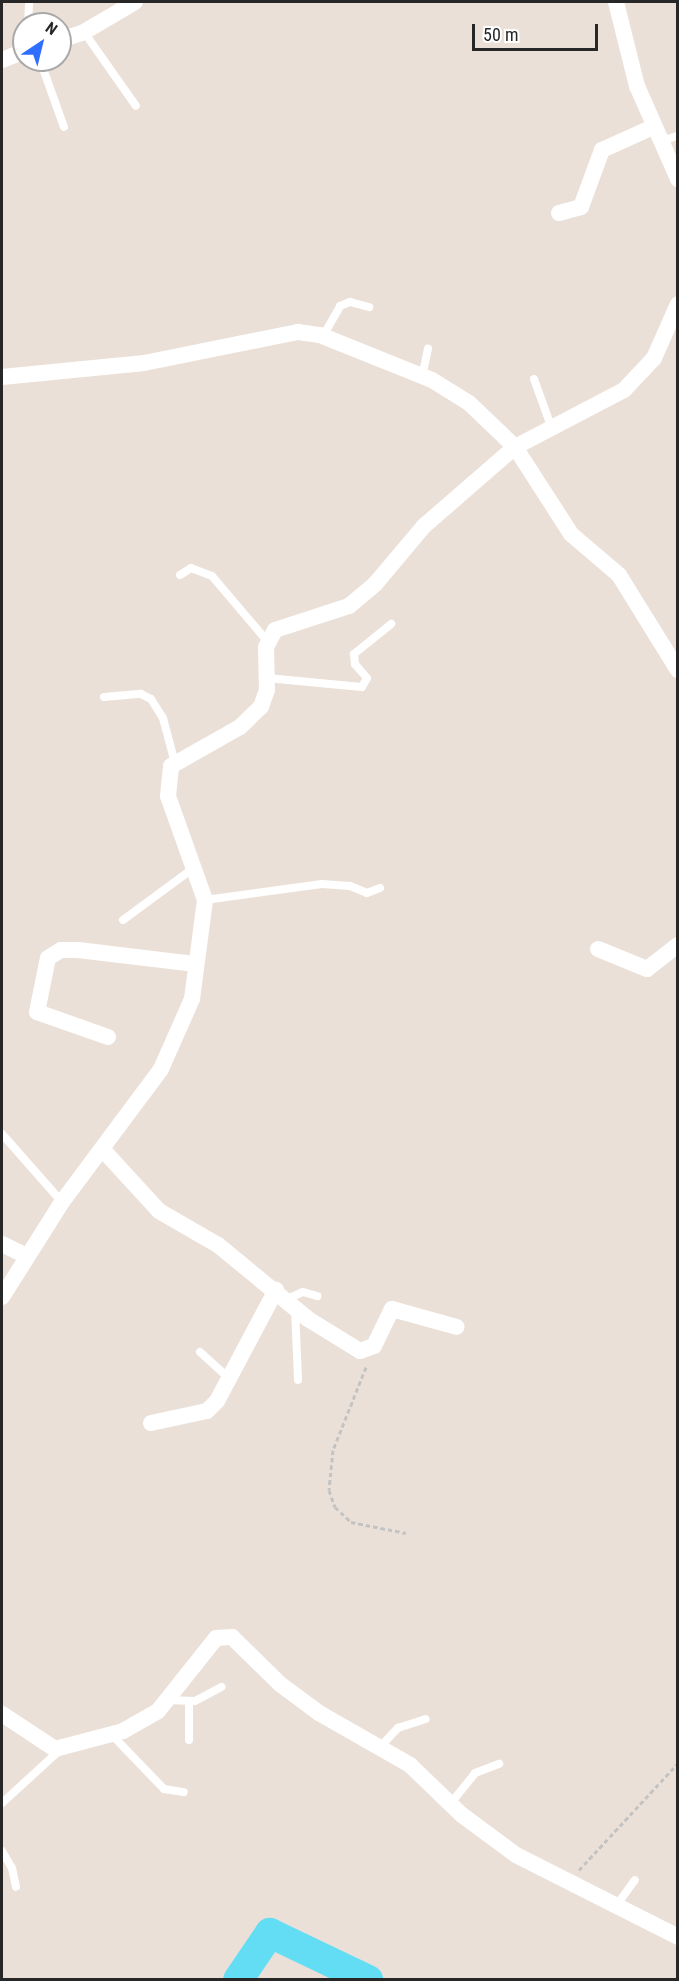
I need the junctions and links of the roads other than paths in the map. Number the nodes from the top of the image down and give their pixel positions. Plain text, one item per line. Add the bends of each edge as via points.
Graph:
1 (135, 2) edge
2 (616, 2) edge
3 (84, 32) junction
4 (72, 36) edge
5 (44, 72) edge
6 (136, 106) dead end
7 (64, 127) dead end
8 (656, 134) junction
9 (678, 136) edge
10 (678, 180) edge
11 (559, 213) dead end
12 (678, 304) edge
13 (369, 307) dead end
14 (323, 336) junction
15 (428, 349) dead end
16 (422, 376) junction
17 (2, 377) edge
18 (534, 379) dead end
19 (551, 426) junction
20 (514, 447) junction
21 (180, 575) dead end
22 (391, 624) dead end
23 (268, 642) junction
24 (677, 672) edge
25 (267, 678) junction
26 (104, 697) dead end
27 (175, 763) junction
28 (195, 867) junction
29 (380, 888) dead end
30 (205, 900) junction
31 (123, 920) dead end
32 (678, 945) edge
33 (598, 949) dead end
34 (196, 964) junction
35 (108, 1036) dead end
36 (2, 1134) edge
37 (104, 1151) junction
38 (62, 1202) junction
39 (2, 1244) edge
40 (27, 1256) junction
41 (317, 1296) dead end
42 (2, 1297) edge
43 (286, 1298) junction
44 (457, 1327) dead end
45 (200, 1352) dead end
46 (231, 1380) junction
47 (298, 1380) dead end
48 (151, 1423) dead end
49 (221, 1688) dead end
50 (167, 1700) junction
51 (189, 1702) junction
52 (2, 1714) edge
53 (426, 1719) dead end
54 (111, 1734) junction
55 (189, 1740) dead end
56 (381, 1746) junction
57 (60, 1750) junction
58 (499, 1764) dead end
59 (184, 1792) dead end
60 (2, 1803) edge
61 (451, 1803) junction
62 (2, 1851) edge
63 (635, 1880) dead end
64 (16, 1887) dead end
65 (615, 1906) junction
66 (678, 1937) edge

1 - 3 street
2 - 8 street via 631,69
3 - 4 street
3 - 6 lane
5 - 7 lane
8 - 9 lane
8 - 10 street
8 - 11 street via 602,150 581,207
12 - 19 street via 664,342 633,382
13 - 14 lane via 350,302 340,306
14 - 16 street
14 - 17 street via 298,332 268,334 144,363
15 - 16 lane
16 - 20 street via 469,403
18 - 19 lane
19 - 20 street
20 - 23 street via 424,526 363,595 334,614 279,628
20 - 24 street via 571,534 619,575
21 - 23 lane via 191,568 212,576
22 - 25 lane via 354,654 355,664 367,678 362,687
23 - 25 street
25 - 27 street via 264,700 252,718
26 - 27 lane via 141,694 151,699 163,718
27 - 28 street via 168,775 168,796
28 - 30 street
28 - 31 lane
29 - 30 lane via 367,893 350,886 322,884
30 - 34 street
32 - 33 street via 647,969
34 - 35 street via 78,950 61,950 48,958 37,1012
34 - 37 street via 192,999 161,1069
36 - 38 lane
37 - 38 street
37 - 43 street via 159,1211 218,1245
38 - 40 street
39 - 40 street
40 - 42 street
41 - 43 lane via 303,1292
43 - 44 street via 336,1339 360,1351 374,1346 392,1309
43 - 46 street
43 - 47 lane
45 - 46 lane
46 - 48 street via 207,1411
49 - 51 lane
50 - 51 lane
50 - 54 street via 141,1723
50 - 56 street via 197,1659 224,1635 232,1637 280,1684 319,1713
51 - 55 lane
52 - 57 street via 45,1745
53 - 56 lane via 398,1728
54 - 57 street
54 - 59 lane via 164,1789
56 - 61 street
57 - 60 lane
58 - 61 lane via 475,1773
61 - 65 street via 516,1855
62 - 64 lane via 12,1868
63 - 65 lane
65 - 66 street

